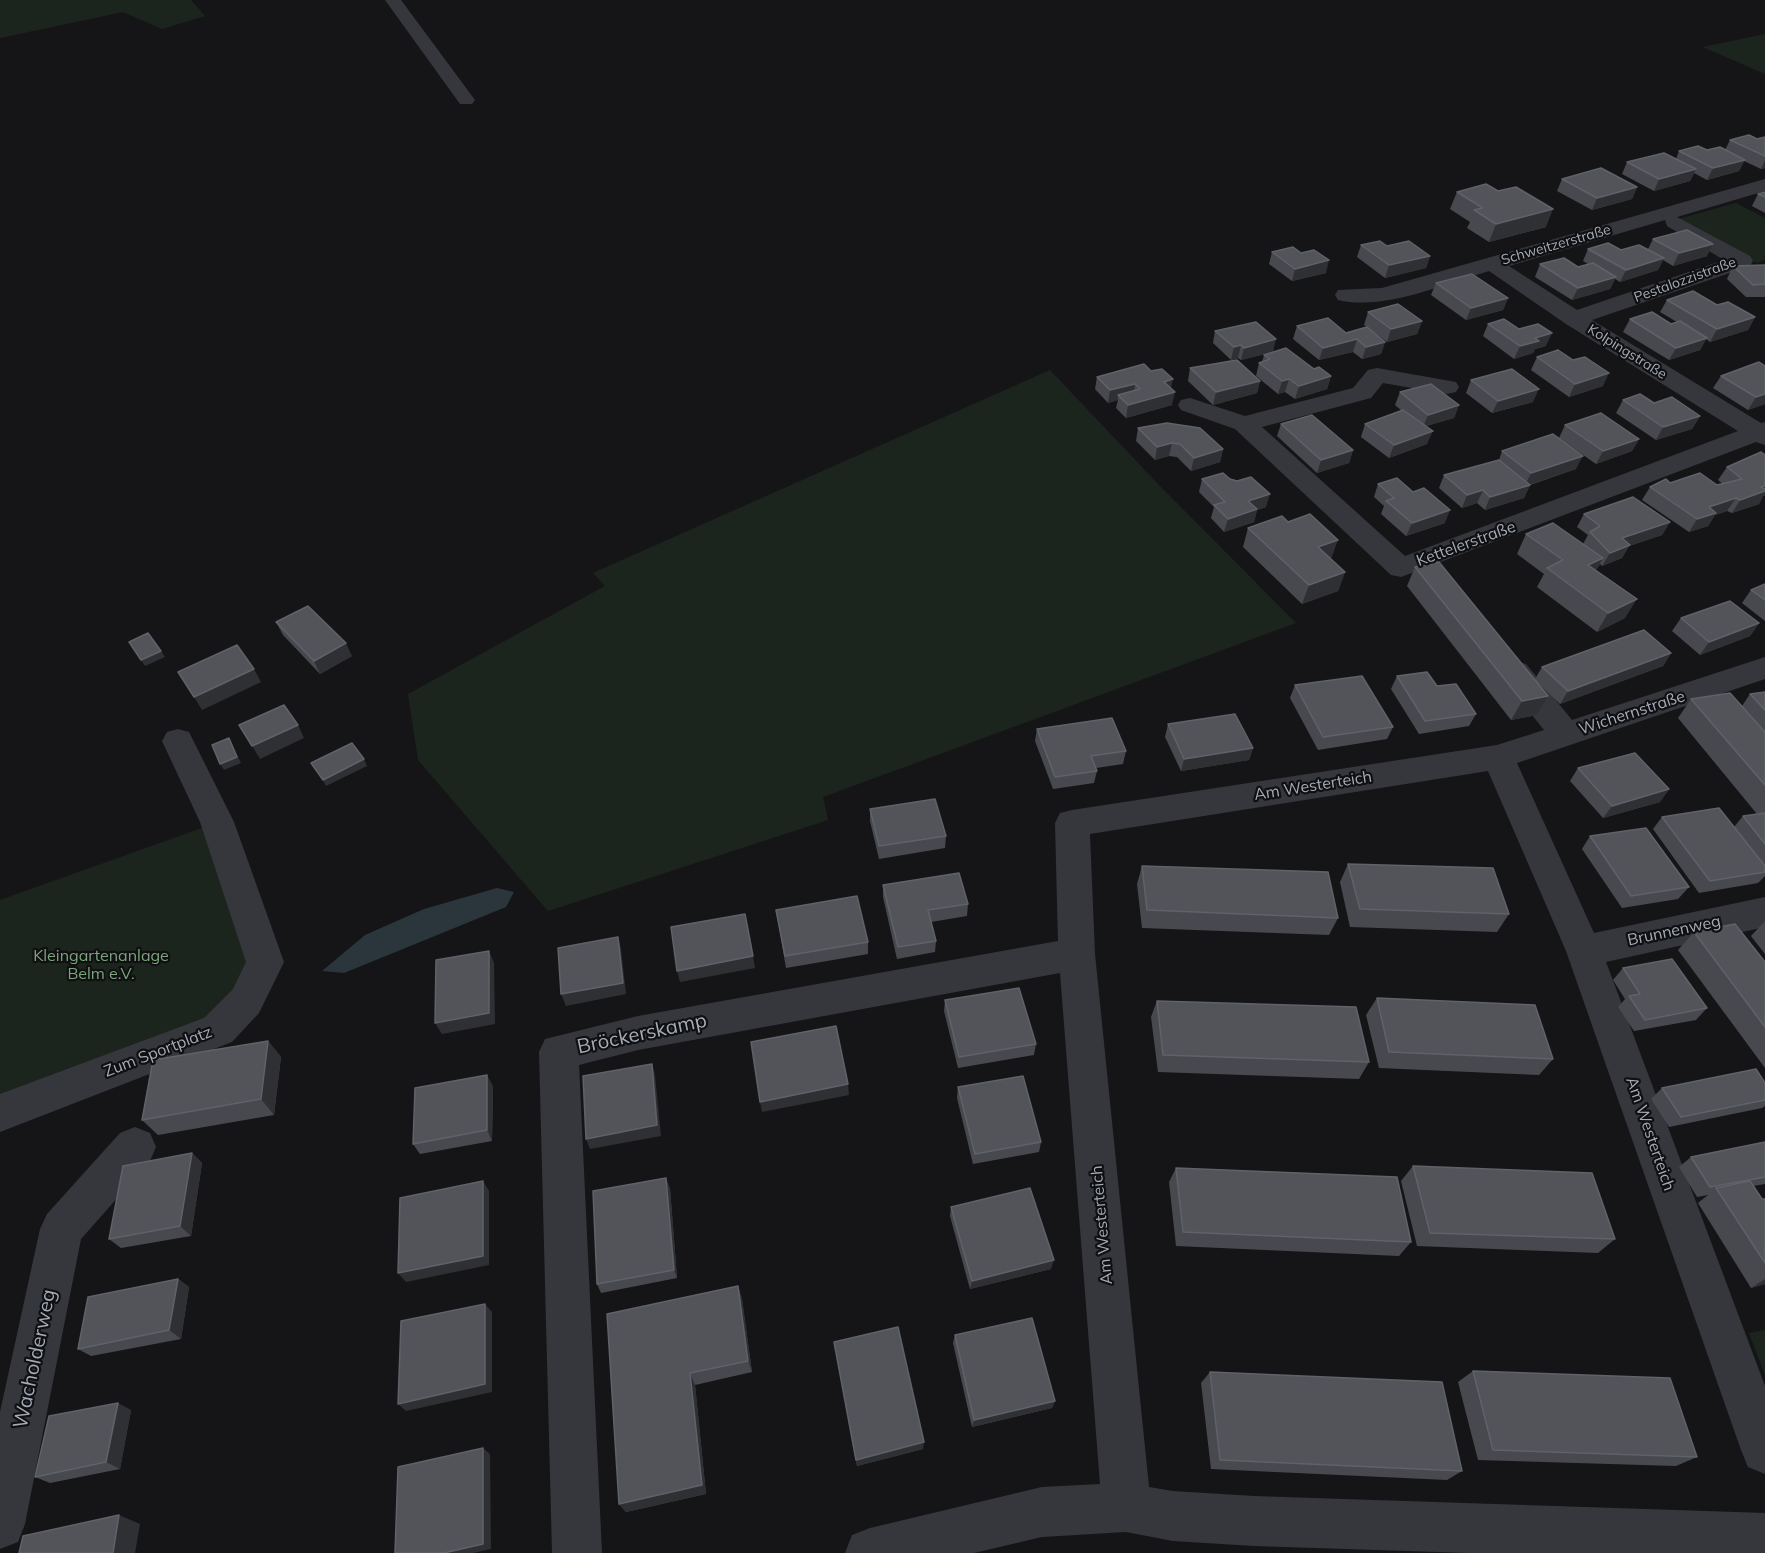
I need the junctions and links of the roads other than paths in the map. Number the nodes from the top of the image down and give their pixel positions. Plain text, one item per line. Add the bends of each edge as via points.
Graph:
1 (393, 0) edge
2 (466, 100) dead end
3 (1765, 185) edge
4 (1660, 214) junction
5 (1492, 264) junction
6 (1346, 295) dead end
7 (1574, 319) junction
8 (1447, 387) dead end
9 (1190, 405) dead end
10 (1244, 424) junction
11 (1763, 434) edge
12 (1500, 654) edge
13 (1765, 668) edge
14 (1566, 735) junction
15 (178, 741) dead end
16 (1498, 757) junction
17 (1765, 912) edge
18 (1584, 951) junction
19 (1077, 954) junction
20 (0, 1113) edge
21 (135, 1147) dead end
22 (1765, 1450) edge
23 (1126, 1507) junction
24 (0, 1524) edge
25 (1765, 1538) edge
26 (577, 1553) edge
27 (870, 1553) edge

1 - 2 street
3 - 4 street, Schweitzerstraße
4 - 5 street, Schweitzerstraße
4 - 7 street, Pestalozzistraße via 1742,261
5 - 6 street, Schweitzerstraße via 1383,295
5 - 7 street, Kolpingstraße
7 - 11 street, Kolpingstraße
8 - 10 street via 1377,375 1362,393
9 - 10 street
10 - 11 street, Kettelerstraße via 1401,568
12 - 14 street
13 - 14 street, Wichernstraße
14 - 16 street, Wichernstraße
15 - 20 street, Zum Sportplatz via 217,822 265,962 246,1001 218,1030
16 - 18 street, Am Westerteich
16 - 19 street, Am Westerteich via 1072,822
17 - 18 street, Brunnenweg
18 - 22 street, Am Westerteich
19 - 23 street, Am Westerteich
19 - 26 street, Bröckerskamp via 638,1033 559,1052
21 - 24 street, Wacholderweg via 62,1229
23 - 25 street via 1173,1516 1254,1521
23 - 27 street via 1042,1512

